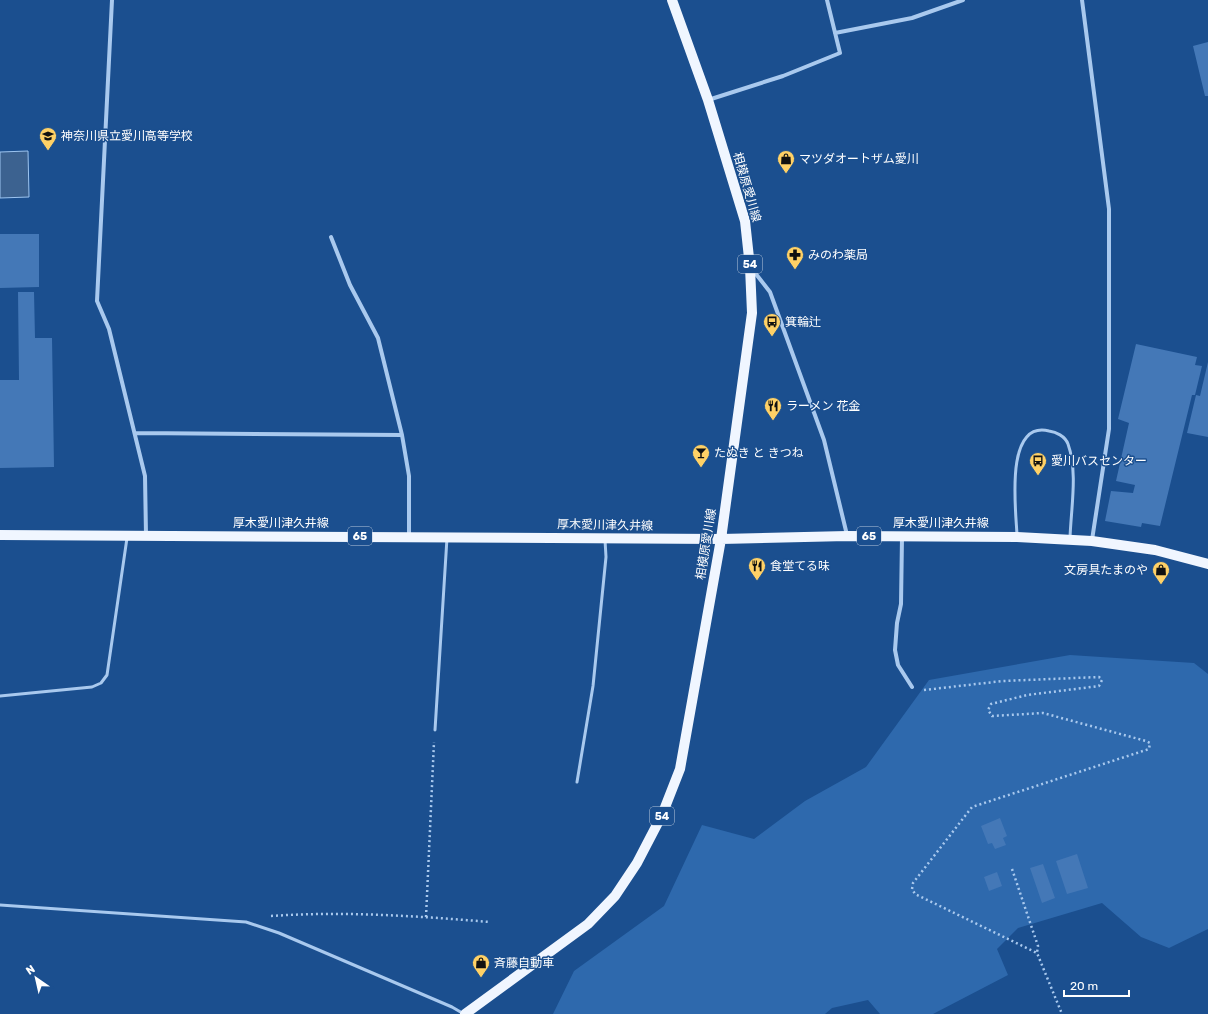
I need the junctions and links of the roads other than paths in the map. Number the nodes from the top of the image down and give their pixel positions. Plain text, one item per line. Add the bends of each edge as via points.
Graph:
1 (112, 0) edge
2 (672, 0) edge
3 (827, 0) edge
4 (964, 0) edge
5 (1082, 0) edge
6 (835, 32) junction
7 (708, 100) junction
8 (331, 237) dead end
9 (750, 267) junction
10 (136, 433) junction
11 (402, 435) junction
12 (0, 535) edge
13 (146, 535) junction
14 (409, 536) junction
15 (447, 536) junction
16 (847, 536) junction
17 (902, 536) junction
18 (127, 537) junction
19 (1017, 537) junction
20 (604, 538) junction
21 (721, 539) junction
22 (1070, 539) junction
23 (1092, 541) junction
24 (1208, 564) edge
25 (912, 687) road end
26 (0, 696) edge
27 (434, 730) road end
28 (577, 782) dead end
29 (0, 905) edge
30 (464, 1014) edge

1 - 10 street via 97,301 109,329
2 - 7 main road, 相模原愛川線 / 54
3 - 6 street
4 - 6 street via 912,18
5 - 23 street via 1109,209 1109,429
6 - 7 street via 840,53 783,76
7 - 9 main road, 相模原愛川線 / 54 via 745,222
8 - 11 street via 350,285 378,338
9 - 16 street via 770,292 822,433
9 - 21 main road, 相模原愛川線 / 54 via 752,313
10 - 11 street
10 - 13 street via 145,476
11 - 14 street via 409,476
12 - 18 main road, 厚木愛川津久井線 / 65
13 - 14 main road, 厚木愛川津久井線 / 65
13 - 18 main road, 厚木愛川津久井線 / 65
14 - 15 main road, 厚木愛川津久井線 / 65
15 - 20 main road, 厚木愛川津久井線 / 65
15 - 27 lane
16 - 17 main road, 厚木愛川津久井線 / 65
16 - 21 main road, 厚木愛川津久井線 / 65
17 - 19 main road, 厚木愛川津久井線 / 65
17 - 25 street via 901,604 895,650 898,664
18 - 26 lane via 107,675 101,683 92,687
19 - 22 main road, 厚木愛川津久井線 / 65
19 - 22 lane via 1016,462 1021,442 1030,434 1042,429 1057,433 1067,441 1072,458
20 - 21 main road, 厚木愛川津久井線 / 65
20 - 28 lane via 606,557 593,686
21 - 30 main road, 相模原愛川線 / 54 via 680,769 662,815 637,863 614,896 588,924
22 - 23 main road, 厚木愛川津久井線 / 65
23 - 24 main road, 厚木愛川津久井線 / 65 via 1155,550
29 - 30 lane via 246,922 279,933

